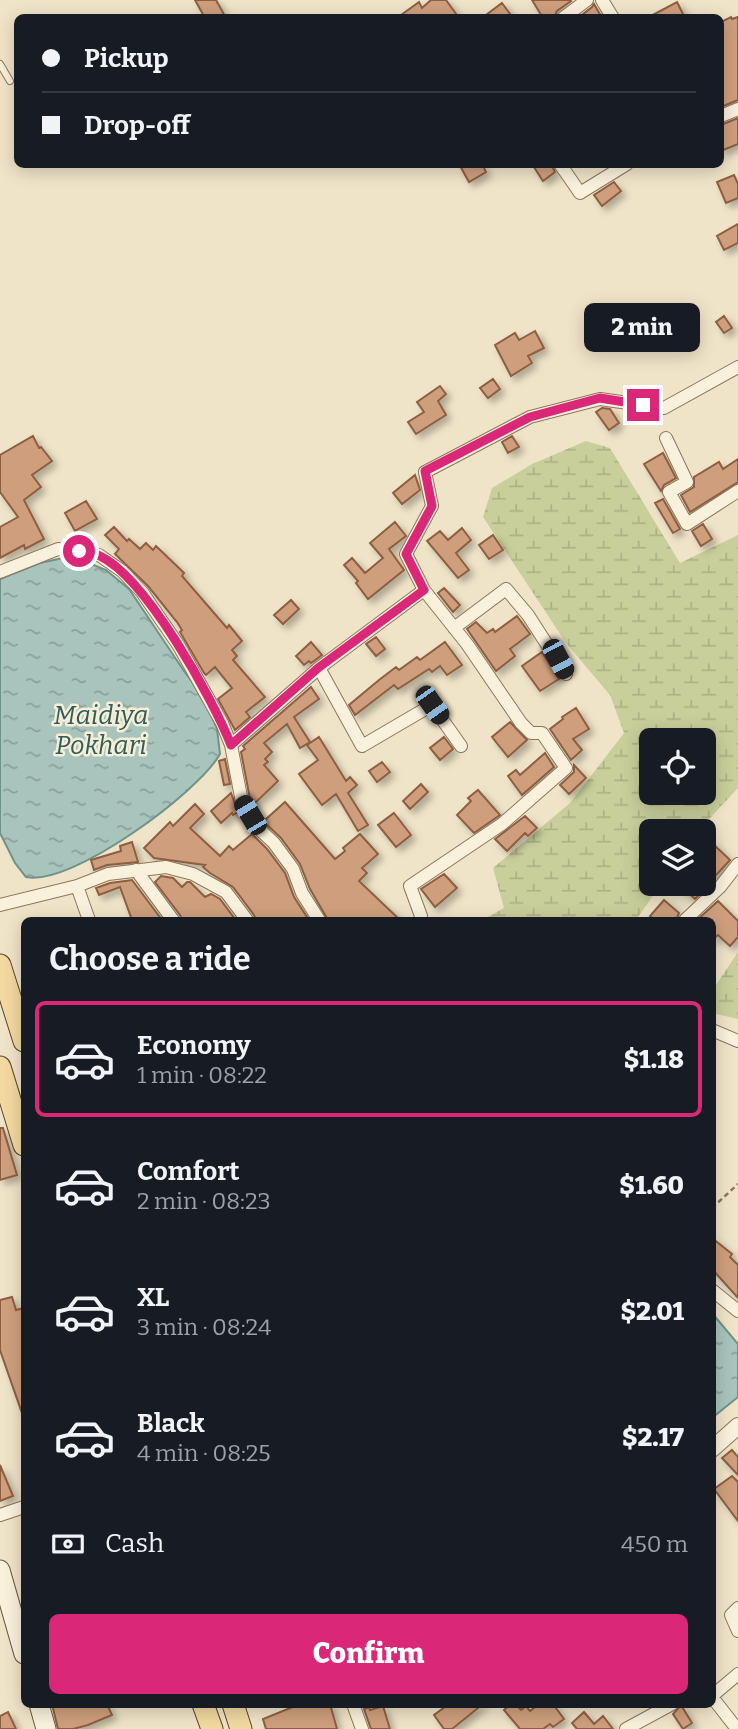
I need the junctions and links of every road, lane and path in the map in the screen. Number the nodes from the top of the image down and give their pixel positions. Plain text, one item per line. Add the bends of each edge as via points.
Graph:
1 (587, 0) edge
2 (568, 14) edge
3 (0, 64) edge
4 (10, 81) dead end
5 (564, 168) edge
6 (621, 168) edge
7 (738, 367) edge
8 (666, 438) dead end
9 (738, 491) edge
10 (0, 572) edge
11 (424, 590) junction
12 (454, 628) junction
13 (318, 668) junction
14 (566, 674) dead end
15 (231, 745) junction
16 (461, 746) dead end
17 (738, 864) edge
18 (136, 870) junction
19 (77, 886) junction
20 (0, 905) edge
21 (88, 917) edge
22 (171, 917) edge
23 (245, 917) edge
24 (317, 917) edge
25 (421, 917) edge
26 (688, 917) edge
27 (0, 965) edge
28 (21, 1032) edge
29 (716, 1032) edge
30 (738, 1041) edge
31 (0, 1068) edge
32 (20, 1115) edge
33 (738, 1184) edge
34 (716, 1204) edge
35 (716, 1293) edge
36 (738, 1311) edge
37 (738, 1426) edge
38 (716, 1445) edge
39 (21, 1508) edge
40 (0, 1515) edge
41 (0, 1570) edge
42 (738, 1608) edge
43 (738, 1631) edge
44 (21, 1644) edge
45 (738, 1674) edge
46 (716, 1693) edge
47 (716, 1701) edge
48 (40, 1708) edge
49 (204, 1708) edge
50 (234, 1708) edge
51 (354, 1708) edge
52 (664, 1708) edge
53 (46, 1729) edge
54 (212, 1729) edge
55 (241, 1729) edge
56 (362, 1729) edge
57 (625, 1729) edge
58 (737, 1729) edge

1 - 2 street
3 - 4 lane
5 - 6 street via 580,193
7 - 11 street via 664,408 600,398 530,417 425,471 432,506 406,554
8 - 9 street via 688,482 669,492 687,524
10 - 15 street via 58,549 99,555 122,571 178,646
11 - 12 street
11 - 13 street
12 - 14 street via 506,589
12 - 25 street via 521,723 531,733 542,733 566,768 502,824 410,886
13 - 15 street
13 - 16 street via 362,746 432,705
15 - 24 street via 242,802 293,869
17 - 26 street
18 - 19 street
18 - 22 street
18 - 23 street via 166,867 193,874 226,892
19 - 20 street
19 - 21 street
27 - 28 main road
29 - 30 street
31 - 32 main road
33 - 34 path
35 - 36 street
37 - 38 street
39 - 40 street
41 - 44 main road
42 - 43 street via 730,1615
45 - 46 street
47 - 58 street
48 - 53 main road
49 - 54 main road
50 - 55 main road
51 - 56 street
52 - 57 street

